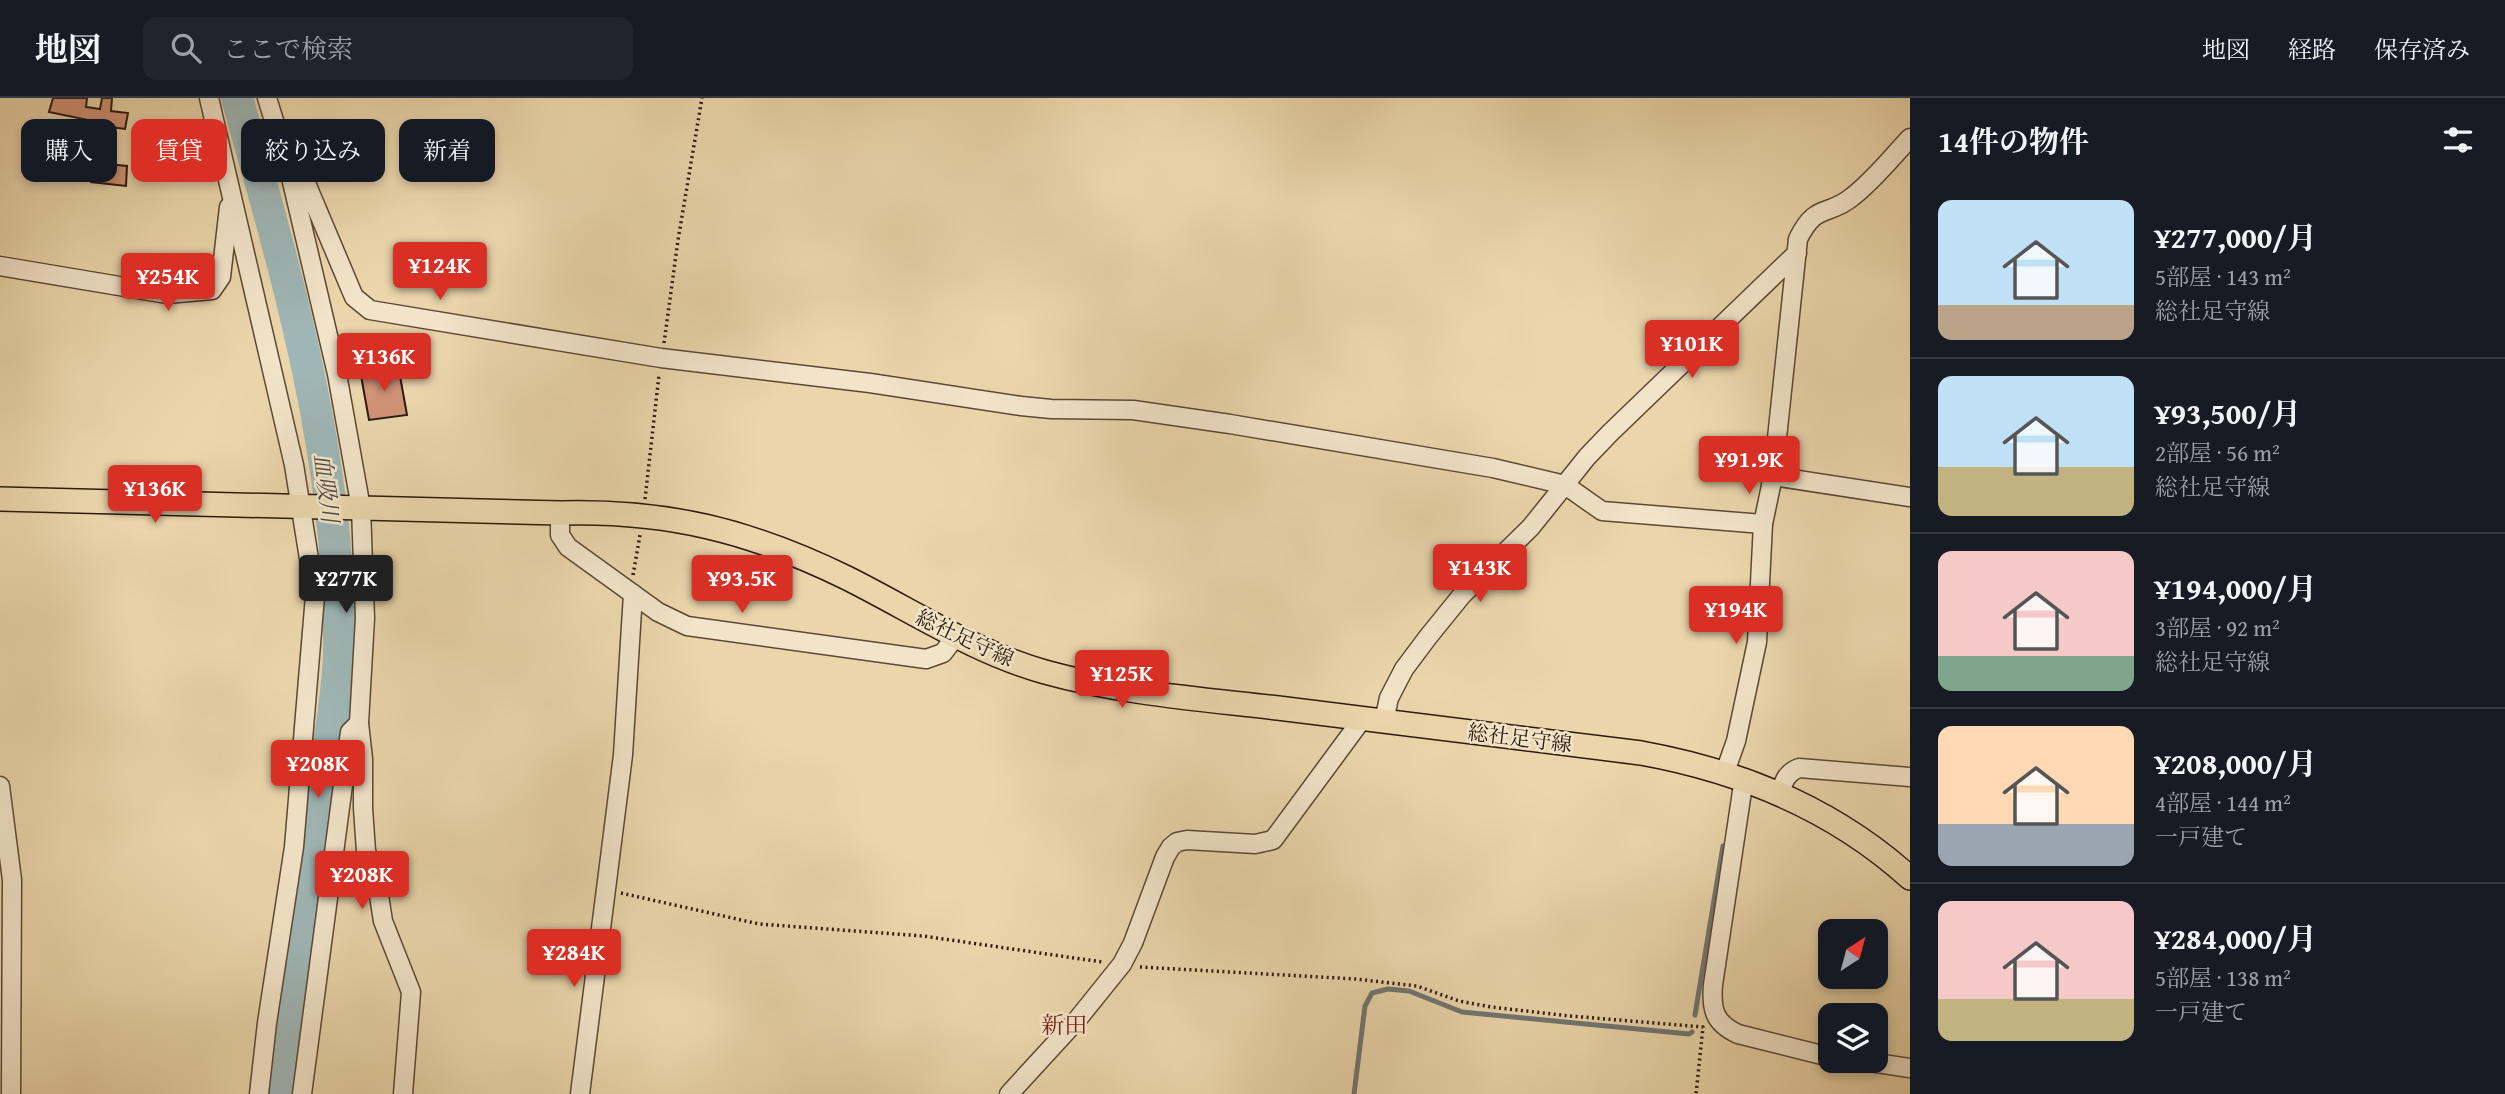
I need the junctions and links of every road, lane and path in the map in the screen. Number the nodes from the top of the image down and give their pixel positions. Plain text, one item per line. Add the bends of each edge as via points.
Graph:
1 (209, 98) edge
2 (267, 98) edge
3 (702, 98) edge
4 (274, 119) edge
5 (1910, 138) edge
6 (292, 182) edge
7 (306, 182) edge
8 (231, 192) junction
9 (1797, 253) junction
10 (0, 266) edge
11 (661, 358) junction
12 (1777, 476) junction
13 (1565, 485) junction
14 (1910, 497) edge
15 (0, 499) edge
16 (306, 506) junction
17 (356, 508) junction
18 (560, 513) junction
19 (643, 516) junction
20 (1763, 524) junction
21 (632, 592) junction
22 (955, 637) junction
23 (1374, 720) junction
24 (359, 723) junction
25 (1734, 775) junction
26 (1910, 777) edge
27 (0, 786) edge
28 (1780, 793) junction
29 (1910, 878) edge
30 (608, 890) junction
31 (1122, 964) junction
32 (1818, 1054) edge
33 (1888, 1065) edge
34 (1910, 1068) edge
35 (11, 1094) edge
36 (259, 1094) edge
37 (302, 1094) edge
38 (403, 1094) edge
39 (580, 1094) edge
40 (1009, 1094) edge
41 (1696, 1094) edge

1 - 8 street
2 - 4 street
3 - 11 path
5 - 9 street via 1854,196 1811,218 1798,239
6 - 17 street via 337,374
7 - 11 street via 354,297 370,310
8 - 10 street via 221,277 212,290 167,294
8 - 16 street
9 - 12 street
9 - 13 street via 1610,433
11 - 13 street via 1021,405 1147,412 1493,468
11 - 19 path
12 - 14 street
12 - 20 street
13 - 20 street via 1602,511
13 - 23 street via 1531,527 1462,595 1404,669
15 - 16 main road, 総社足守線
16 - 17 main road, 総社足守線
16 - 36 street via 315,596 294,847
17 - 18 main road, 総社足守線
17 - 24 street via 365,618
18 - 19 main road, 総社足守線
18 - 21 street via 560,535 568,547
19 - 21 path
19 - 22 main road, 総社足守線 via 747,536 800,556
20 - 25 street via 1757,642 1736,741
21 - 22 street via 687,626 758,637 926,659 943,653
21 - 30 street via 623,755
22 - 23 main road, 総社足守線 via 1042,671 1095,684
23 - 25 main road, 総社足守線 via 1641,753
23 - 31 street via 1273,840 1255,844 1187,840 1171,847
24 - 37 street via 351,732
24 - 38 street via 366,851 383,921 411,992
25 - 28 main road, 総社足守線
25 - 32 street via 1714,1011 1726,1028 1738,1034
26 - 28 street via 1799,768 1790,772
27 - 35 street via 12,880
28 - 29 main road, 総社足守線 via 1852,833
30 - 31 path via 759,924 923,936
30 - 39 street
31 - 40 street
31 - 41 path via 1356,979 1417,986 1491,1007 1703,1027
33 - 34 street

